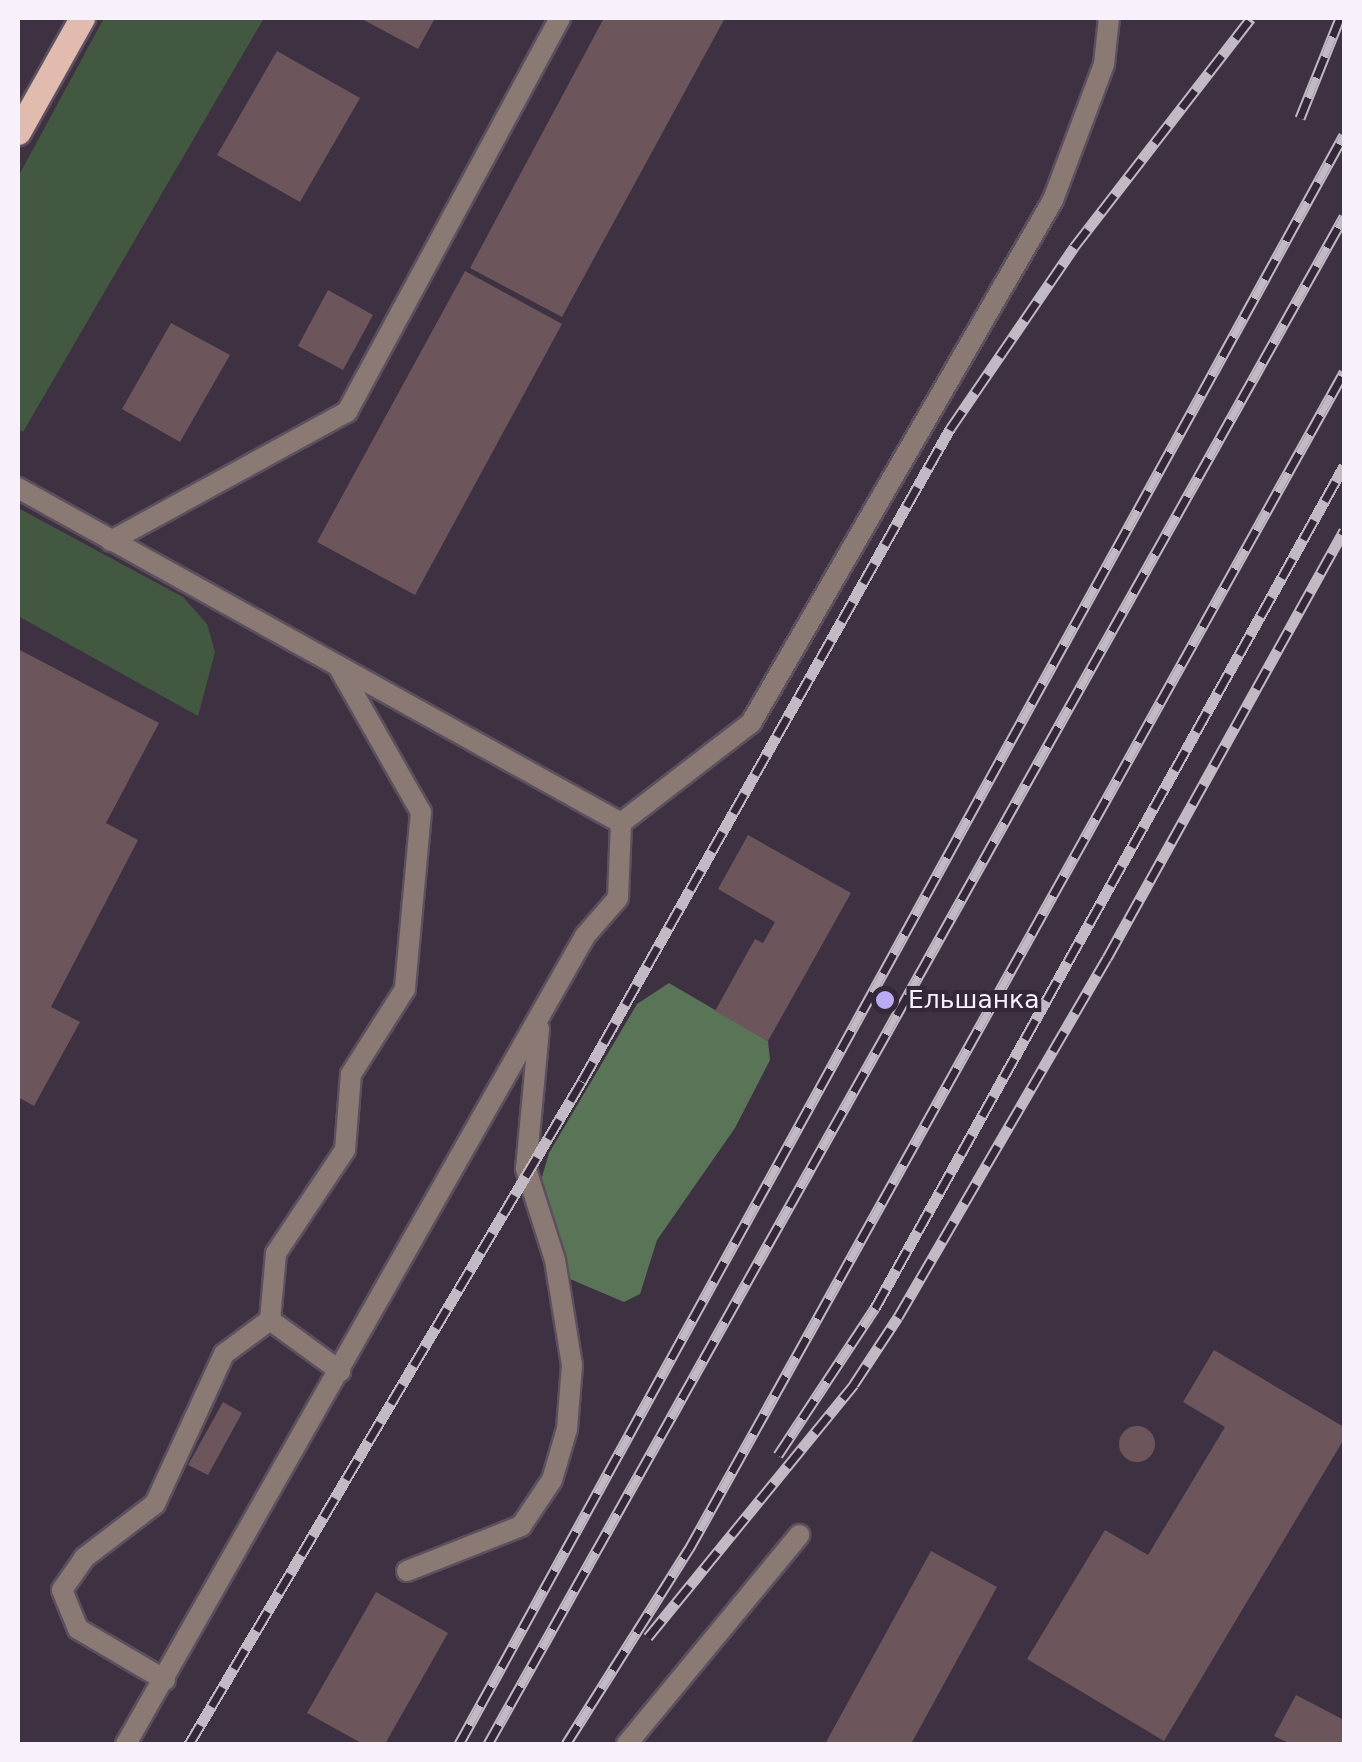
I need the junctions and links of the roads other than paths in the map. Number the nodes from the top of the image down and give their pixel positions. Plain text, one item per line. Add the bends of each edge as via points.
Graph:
1 (82, 18) edge
2 (560, 18) edge
3 (1110, 18) edge
4 (18, 132) edge
5 (18, 488) edge
6 (111, 541) junction
7 (338, 666) junction
8 (621, 822) junction
9 (542, 1011) junction
10 (270, 1320) junction
11 (340, 1371) junction
12 (799, 1535) dead end
13 (407, 1571) dead end
14 (165, 1680) junction
15 (126, 1744) edge
16 (627, 1744) edge

1 - 4 main road
2 - 6 street via 347,412
3 - 8 street via 1104,64 1054,200 751,723
5 - 6 street
6 - 7 street
7 - 8 street
7 - 10 street via 421,812 406,989 351,1074 344,1150 276,1252
8 - 9 street via 618,898 584,936
9 - 11 street
9 - 13 street via 526,1170 555,1260 572,1364 567,1430 552,1480 521,1526
10 - 11 street
10 - 14 street via 224,1354 156,1504 84,1558 62,1590 78,1630
11 - 14 street
12 - 16 street
14 - 15 street

